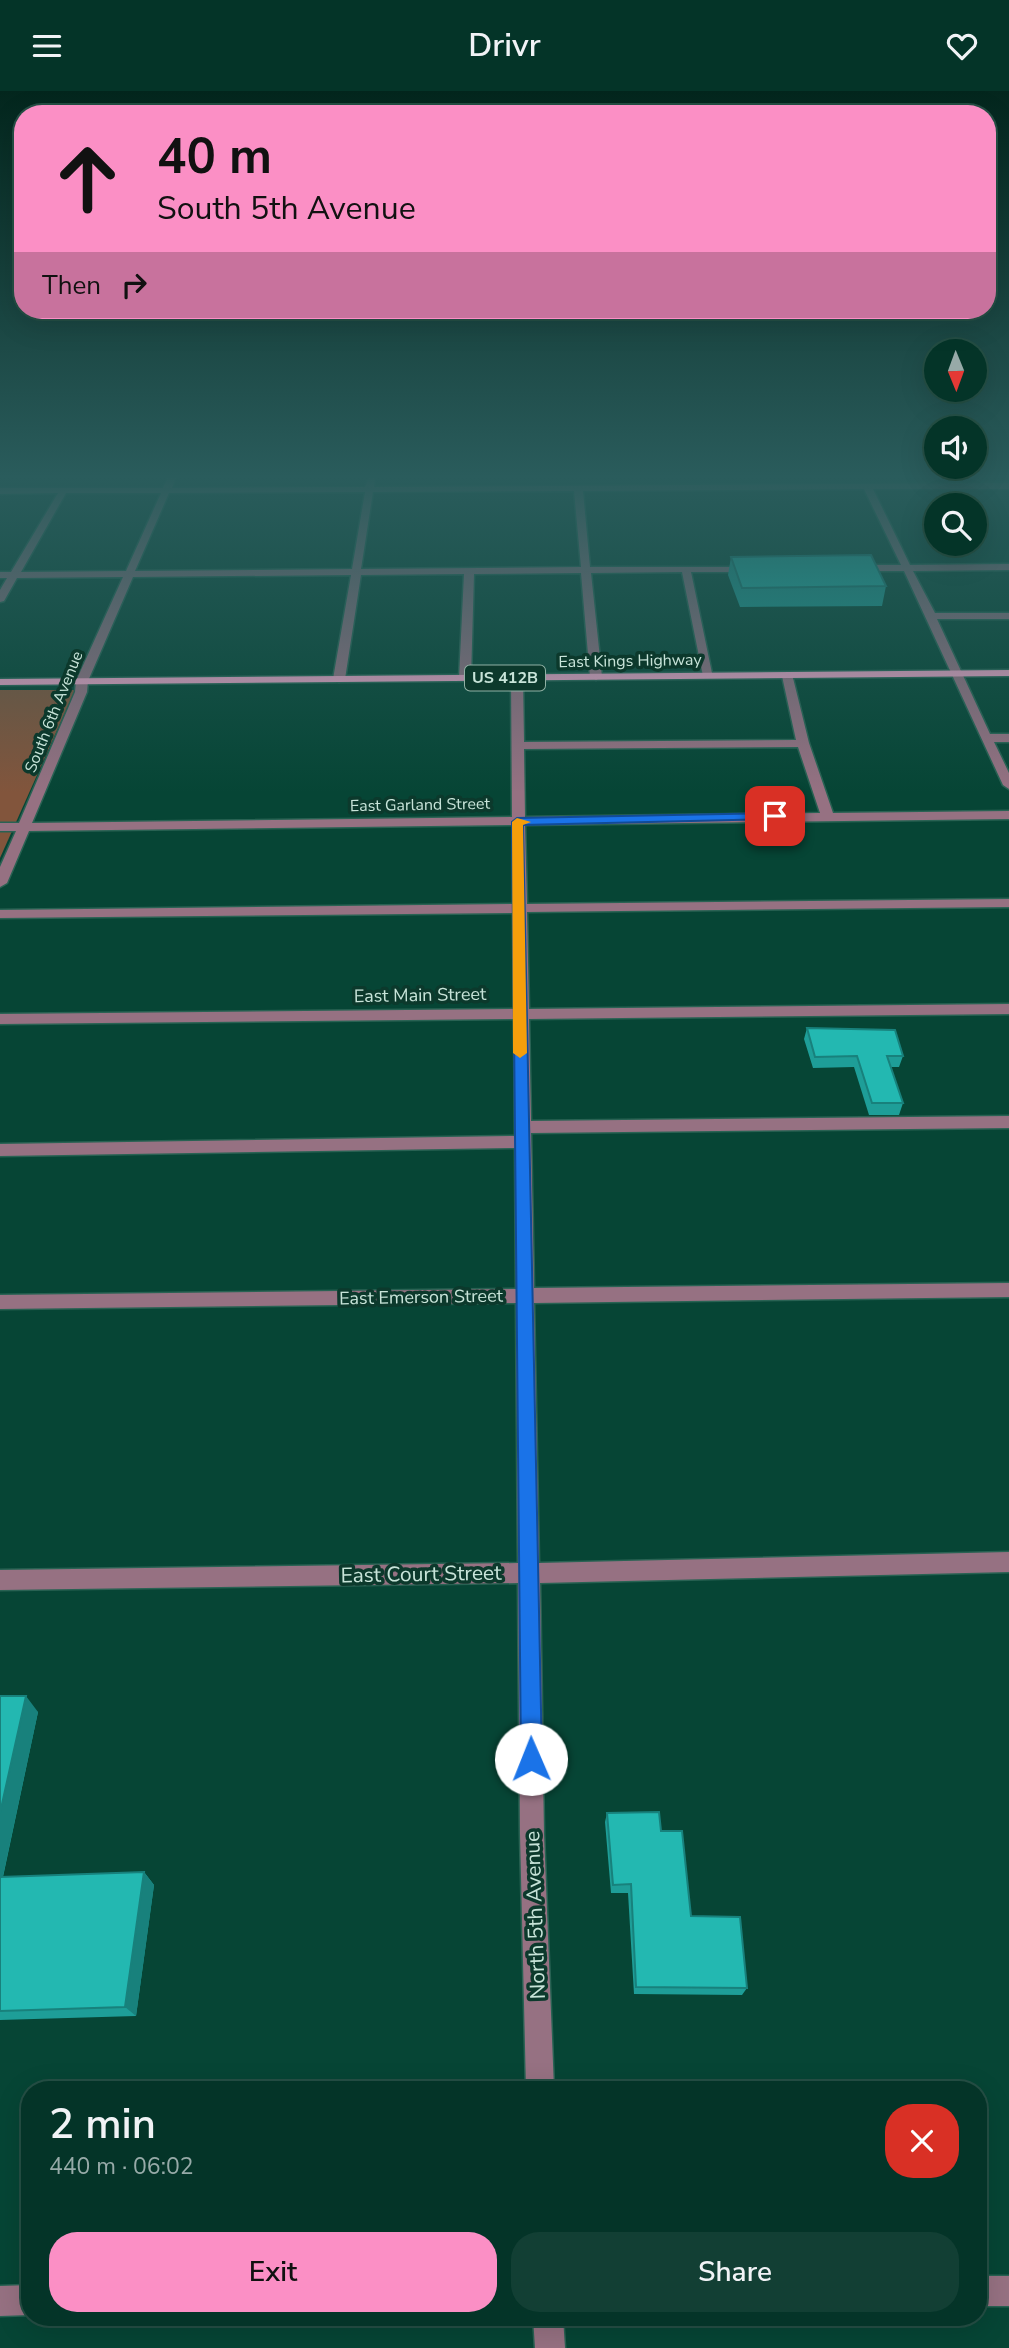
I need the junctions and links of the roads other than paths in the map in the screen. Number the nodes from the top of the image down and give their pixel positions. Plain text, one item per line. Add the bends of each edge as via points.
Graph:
1 (9, 582) edge
2 (125, 582) edge
3 (354, 582) edge
4 (469, 582) edge
5 (585, 582) edge
6 (689, 582) edge
7 (915, 582) edge
8 (0, 599) edge
9 (931, 616) junction
10 (1009, 616) edge
11 (1009, 673) edge
12 (955, 674) junction
13 (709, 676) junction
14 (788, 676) junction
15 (596, 677) junction
16 (465, 678) junction
17 (517, 678) junction
18 (339, 679) junction
19 (82, 681) junction
20 (0, 682) edge
21 (985, 738) junction
22 (1009, 738) edge
23 (803, 743) junction
24 (518, 746) junction
25 (1009, 785) edge
26 (827, 815) junction
27 (1009, 815) edge
28 (517, 822) junction
29 (0, 827) edge
30 (24, 827) junction
31 (0, 883) edge
32 (1009, 903) edge
33 (519, 909) junction
34 (0, 914) edge
35 (1009, 1009) edge
36 (520, 1013) junction
37 (0, 1019) edge
38 (1009, 1122) edge
39 (521, 1135) junction
40 (0, 1150) edge
41 (1009, 1290) edge
42 (526, 1296) junction
43 (0, 1302) edge
44 (1009, 1562) edge
45 (530, 1573) junction
46 (0, 1580) edge
47 (540, 2081) edge
48 (987, 2291) edge
49 (1009, 2291) edge
50 (21, 2300) edge
51 (0, 2301) edge
52 (549, 2326) edge
53 (550, 2348) edge

1 - 8 street
2 - 19 street, South 6th Avenue
3 - 18 street
4 - 16 street
5 - 15 street
6 - 13 street
7 - 9 street
9 - 10 street
9 - 12 street
11 - 12 main road, East Kings Highway / US 412B
12 - 14 main road, East Kings Highway / US 412B
12 - 21 street
13 - 14 main road, East Kings Highway / US 412B
13 - 15 main road, East Kings Highway / US 412B
14 - 23 street
15 - 17 main road, East Kings Highway / US 412B
16 - 17 main road, East Kings Highway / US 412B
16 - 18 main road, East Kings Highway / US 412B
17 - 24 street, North 5th Avenue
18 - 19 main road, East Kings Highway / US 412B
19 - 20 main road, East Kings Highway / US 412B
19 - 30 street, South 6th Avenue
21 - 22 street
21 - 25 street
23 - 24 street
23 - 26 street
24 - 28 street, North 5th Avenue
26 - 27 street, East Garland Street
26 - 28 street, East Garland Street
28 - 30 street, East Garland Street
28 - 33 street, North 5th Avenue
29 - 30 street, East Garland Street
30 - 31 street, South 6th Avenue
32 - 33 street
33 - 34 street
33 - 36 street, North 5th Avenue
35 - 36 street, East Main Street
36 - 37 street, East Main Street
36 - 39 street, North 5th Avenue
38 - 39 street
39 - 40 street
39 - 42 street, North 5th Avenue
41 - 42 street, East Emerson Street
42 - 43 street, East Emerson Street
42 - 45 street, North 5th Avenue
44 - 45 street, East Court Street
45 - 46 street, East Court Street
45 - 47 street, North 5th Avenue
48 - 49 street
50 - 51 street
52 - 53 street

